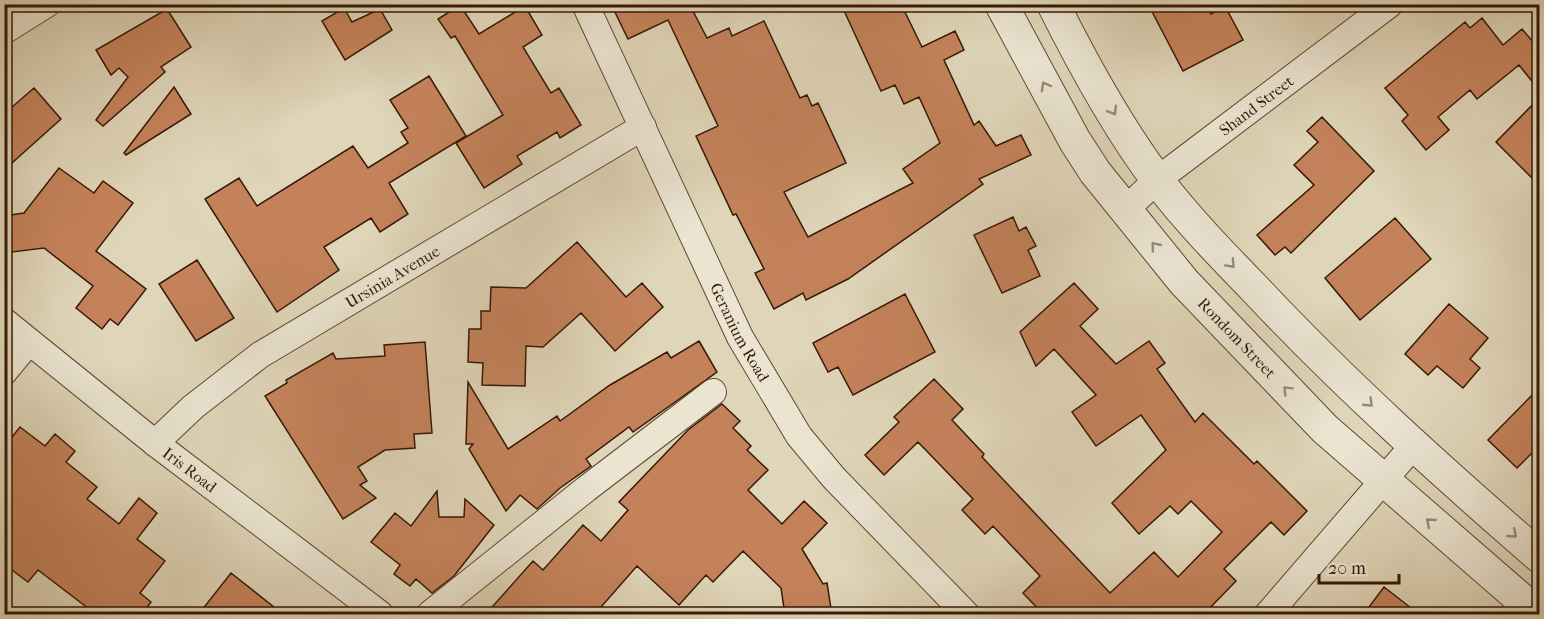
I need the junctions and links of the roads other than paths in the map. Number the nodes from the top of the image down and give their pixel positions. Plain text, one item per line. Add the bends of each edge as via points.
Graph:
1 (47, 4) edge
2 (585, 4) edge
3 (1001, 4) edge
4 (1053, 4) edge
5 (1390, 4) edge
6 (4, 31) edge
7 (643, 127) junction
8 (1157, 180) junction
9 (1125, 210) junction
10 (4, 321) edge
11 (28, 343) junction
12 (4, 372) edge
13 (712, 392) dead end
14 (155, 443) junction
15 (1413, 446) junction
16 (1382, 481) junction
17 (1539, 557) edge
18 (380, 615) edge
19 (430, 615) edge
20 (966, 615) edge
21 (1268, 615) edge
22 (1538, 615) edge

1 - 6 street
2 - 7 street, Geranium Road
9 -> 3 street, Rondom Street via 1075,141
4 -> 8 street via 1110,107
5 - 8 street, Shand Street
7 - 14 street, Ursinia Avenue via 260,356 193,406
7 - 20 street, Geranium Road via 740,337 799,436 834,478
8 - 9 street, Shand Street
8 -> 15 street via 1292,329
16 -> 9 street, Rondom Street via 1257,360 1184,282
10 - 11 street, Iris Road
11 - 12 street
11 - 14 street, Iris Road
13 - 19 street
14 - 18 street, Iris Road
15 - 16 street
15 -> 17 street
16 - 21 street
22 -> 16 street, Rondom Street

